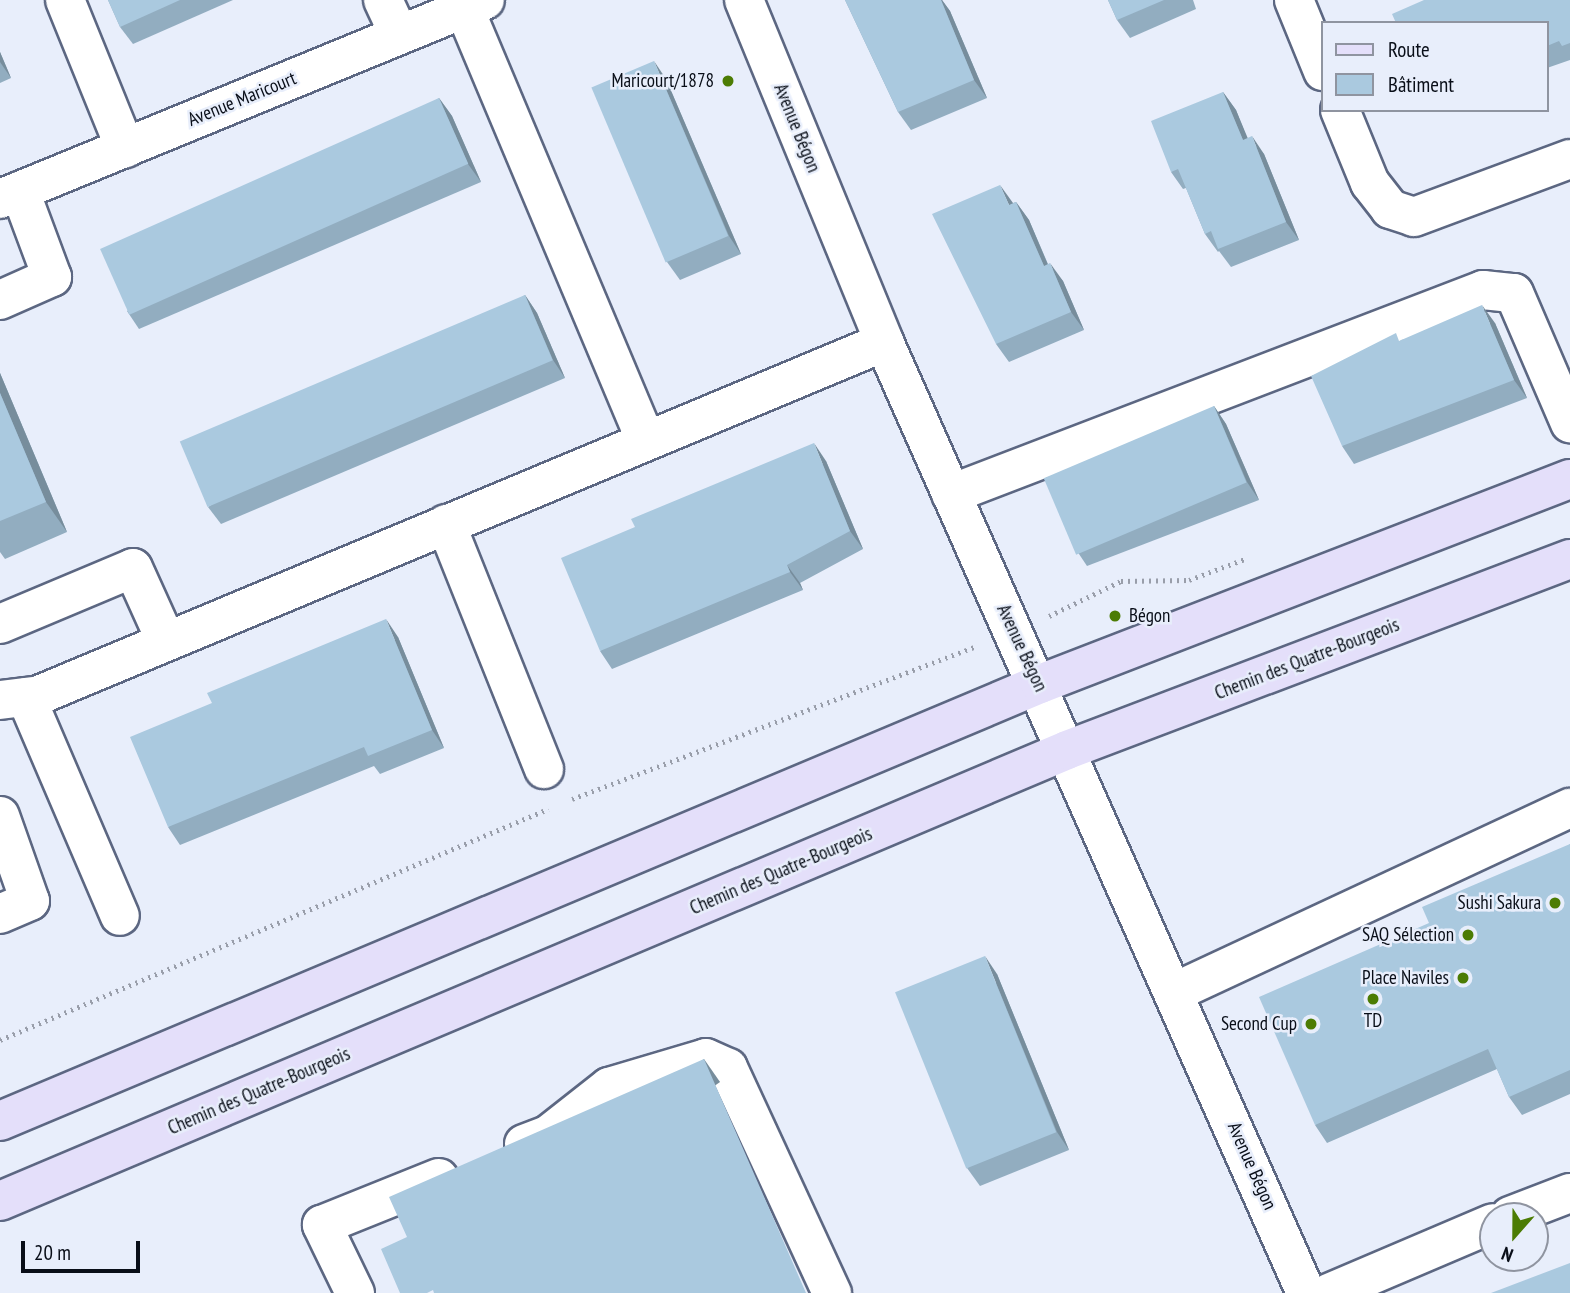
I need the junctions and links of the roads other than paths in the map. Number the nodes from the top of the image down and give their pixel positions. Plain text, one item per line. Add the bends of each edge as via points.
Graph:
1 (65, 0) edge
2 (383, 0) edge
3 (744, 0) edge
4 (1294, 0) edge
5 (474, 4) edge
6 (399, 35) junction
7 (1322, 69) edge
8 (1341, 112) edge
9 (125, 148) junction
10 (1570, 159) edge
11 (10, 195) edge
12 (0, 300) edge
13 (884, 342) junction
14 (1570, 423) edge
15 (646, 440) junction
16 (1570, 479) edge
17 (951, 494) junction
18 (446, 524) junction
19 (1570, 559) edge
20 (0, 624) edge
21 (166, 641) junction
22 (1040, 684) junction
23 (13, 699) edge
24 (1067, 750) junction
25 (544, 769) dead end
26 (1570, 808) edge
27 (0, 816) edge
28 (0, 914) edge
29 (120, 916) dead end
30 (1175, 992) junction
31 (0, 1121) edge
32 (1570, 1193) edge
33 (0, 1200) edge
34 (1547, 1202) edge
35 (1479, 1229) edge
36 (350, 1291) edge
37 (832, 1293) edge
38 (1306, 1293) edge
39 (1329, 1293) edge

1 - 9 street
2 - 6 street
3 - 13 street, Avenue Bégon
4 - 7 street
5 - 6 street, Avenue Maricourt
5 - 15 street
6 - 9 street, Avenue Maricourt
8 - 10 street via 1370,183 1391,209 1414,217
9 - 11 street, Avenue Maricourt
11 - 12 street via 52,277
13 - 15 street
13 - 17 street, Avenue Bégon
14 - 17 street via 1514,293 1483,290
15 - 18 street
16 - 22 main road
17 - 22 street, Avenue Bégon
18 - 21 street
18 - 25 street
19 - 24 main road, Chemin des Quatre-Bourgeois
20 - 21 street via 133,568
21 - 23 street
22 - 24 street, Avenue Bégon
22 - 31 main road
23 - 29 street
24 - 30 street, Avenue Bégon
24 - 33 main road, Chemin des Quatre-Bourgeois
26 - 30 street
27 - 28 street via 30,901
30 - 38 street, Avenue Bégon
32 - 34 street
35 - 39 street
36 - 37 street via 322,1224 548,1135 609,1087 706,1058 728,1068

